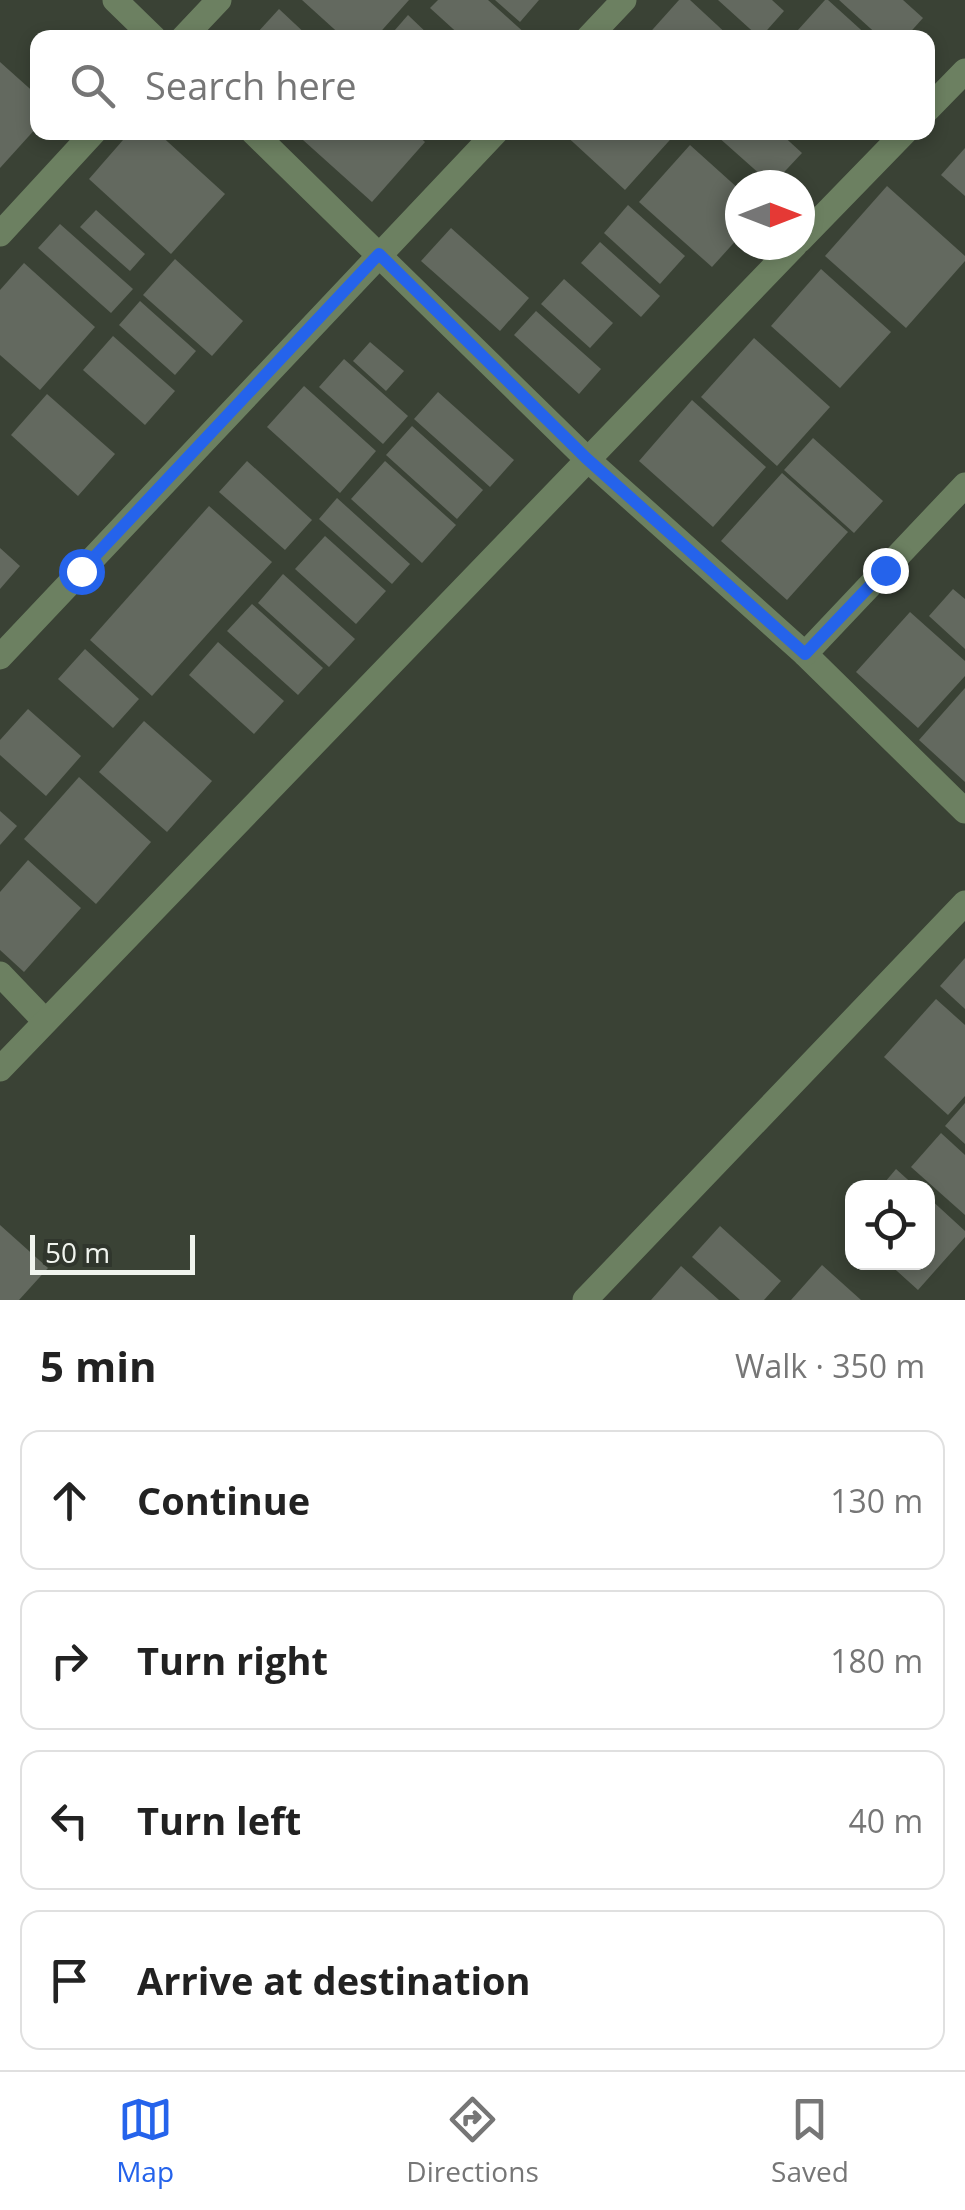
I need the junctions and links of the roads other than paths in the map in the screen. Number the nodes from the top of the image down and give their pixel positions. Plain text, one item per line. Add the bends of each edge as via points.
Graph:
1 (115, 0) edge
2 (219, 0) edge
3 (624, 0) edge
4 (146, 30) edge
5 (190, 30) edge
6 (596, 30) edge
7 (965, 71) edge
8 (935, 103) edge
9 (87, 140) edge
10 (261, 140) edge
11 (488, 140) edge
12 (897, 140) edge
13 (815, 225) edge
14 (0, 234) edge
15 (379, 254) junction
16 (779, 260) edge
17 (586, 458) junction
18 (965, 485) edge
19 (805, 654) junction
20 (0, 658) edge
21 (965, 811) edge
22 (965, 903) edge
23 (0, 974) edge
24 (45, 1021) junction
25 (0, 1069) edge
26 (584, 1300) edge

1 - 4 lane
2 - 5 lane
3 - 6 lane
7 - 8 lane
9 - 14 lane
10 - 15 lane
11 - 15 lane
12 - 13 lane
15 - 17 lane
15 - 20 lane
16 - 17 lane
17 - 19 lane
17 - 24 lane
18 - 19 lane
19 - 21 lane
22 - 26 lane
23 - 24 lane
24 - 25 lane

